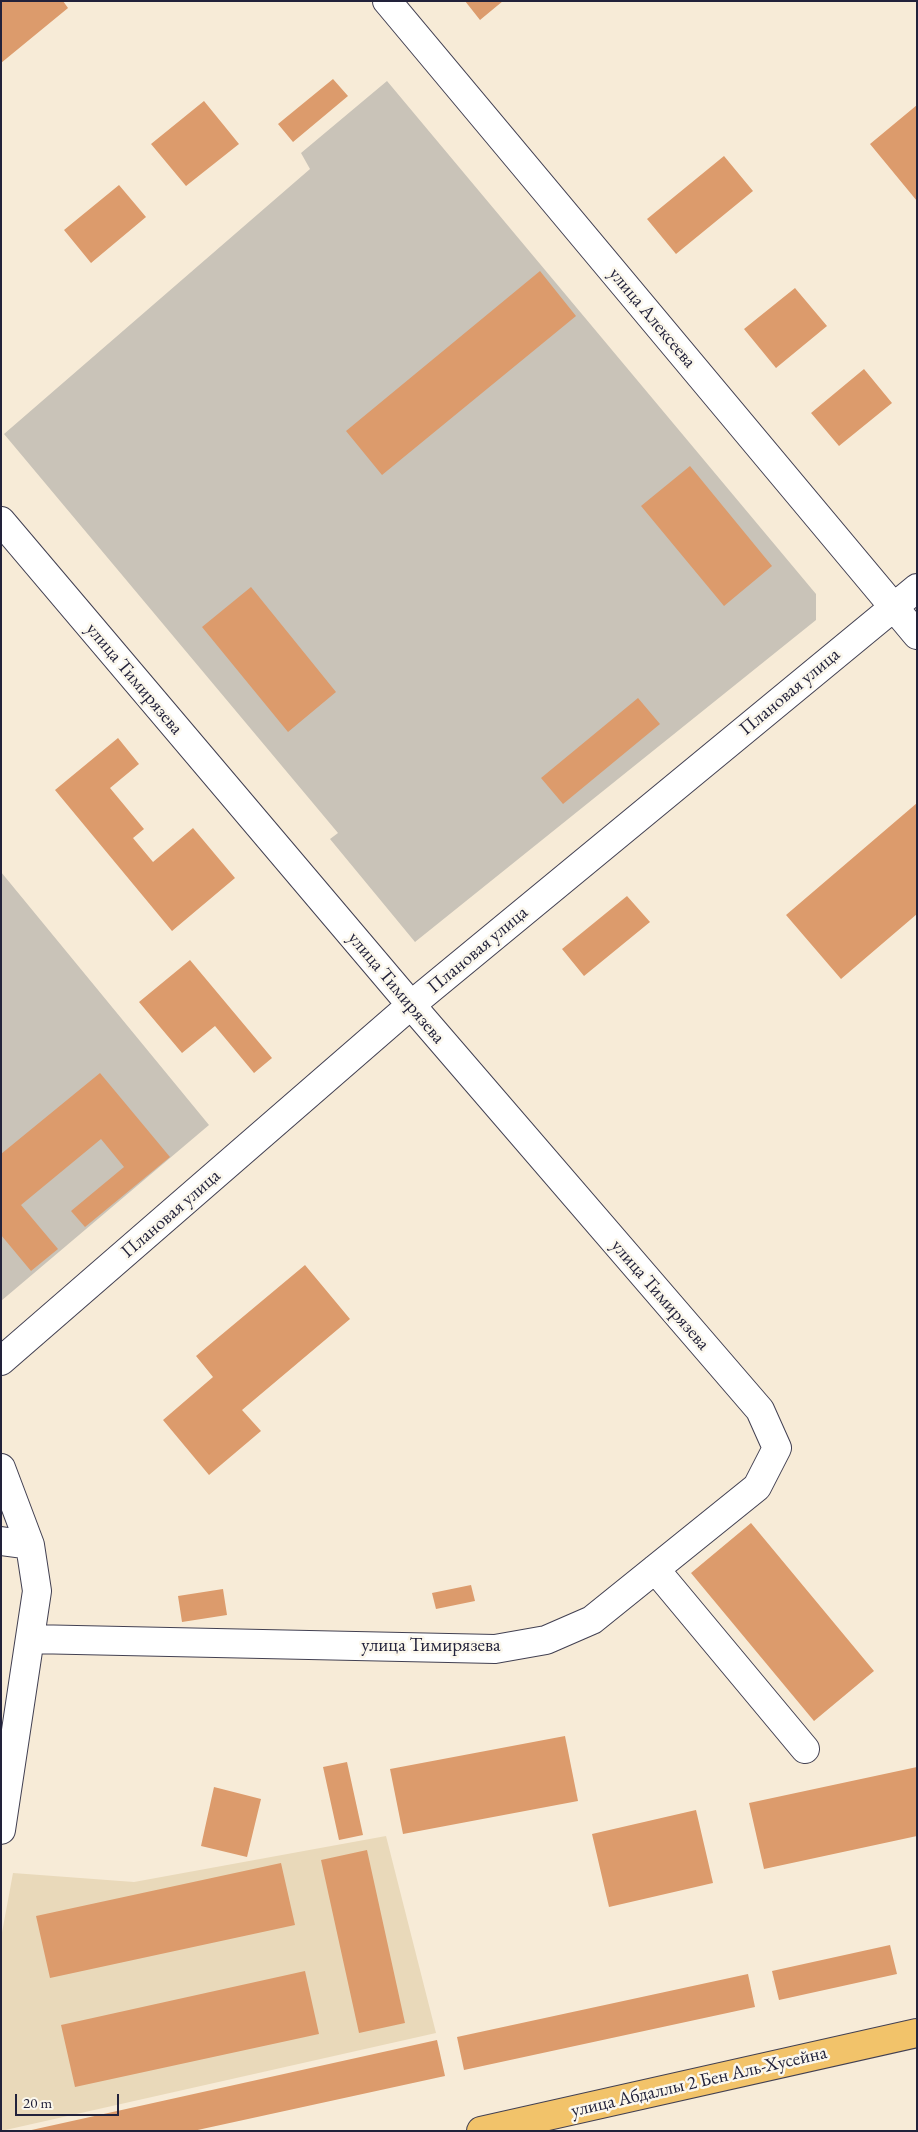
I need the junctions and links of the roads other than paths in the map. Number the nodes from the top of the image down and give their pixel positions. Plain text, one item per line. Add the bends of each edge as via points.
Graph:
1 (388, 1) edge
2 (1, 521) edge
3 (917, 588) edge
4 (894, 607) junction
5 (917, 635) edge
6 (411, 1005) junction
7 (1, 1361) edge
8 (1, 1468) edge
9 (1, 1541) edge
10 (30, 1545) junction
11 (655, 1569) junction
12 (30, 1640) junction
13 (805, 1749) dead end
14 (1, 1830) edge
15 (917, 2033) edge
16 (490, 2130) edge

1 - 4 street, улица Алексеева
2 - 6 street, улица Тимирязева
3 - 4 street, Плановая улица
4 - 5 street, улица Алексеева
4 - 6 street, Плановая улица
6 - 7 street, Плановая улица
6 - 11 street, улица Тимирязева via 760,1410 777,1448 757,1487
8 - 10 street
9 - 10 street
10 - 12 street via 37,1591
11 - 12 street, улица Тимирязева via 592,1620 546,1640 495,1649
11 - 13 street
12 - 14 street
15 - 16 main road, улица Абдаллы 2 Бен Аль-Хусейна

